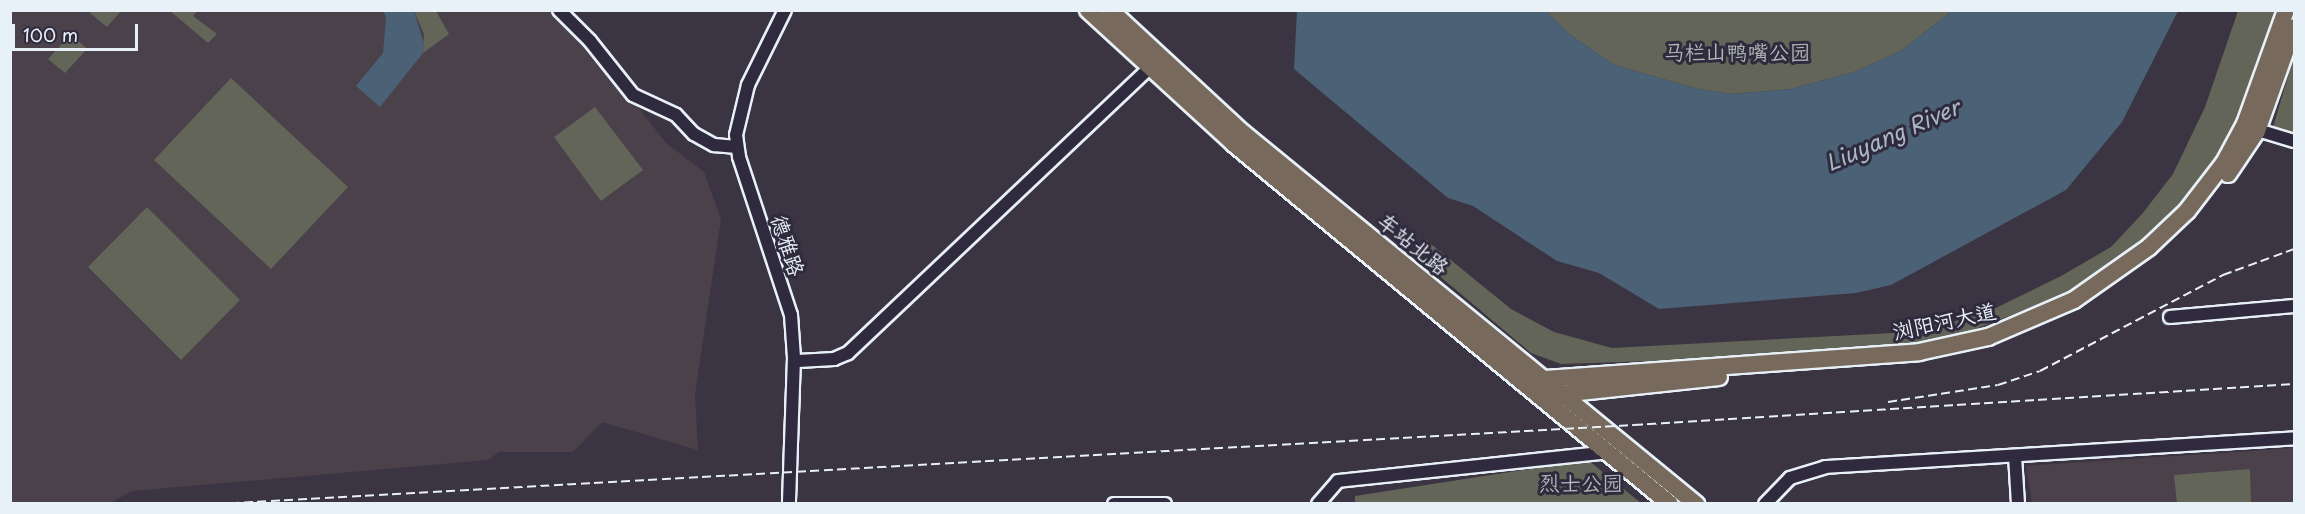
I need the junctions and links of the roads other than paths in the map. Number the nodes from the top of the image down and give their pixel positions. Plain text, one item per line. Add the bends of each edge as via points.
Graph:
1 (559, 10) edge
2 (785, 10) edge
3 (790, 10) edge
4 (1088, 10) edge
5 (1110, 10) edge
6 (2286, 10) edge
7 (2295, 27) edge
8 (1149, 68) junction
9 (2251, 128) junction
10 (2295, 141) edge
11 (737, 147) junction
12 (2295, 306) edge
13 (2170, 317) dead end
14 (798, 361) junction
15 (1520, 377) junction
16 (1545, 379) junction
17 (1542, 396) junction
18 (1563, 396) junction
19 (2295, 438) edge
20 (1608, 452) junction
21 (2015, 456) junction
22 (789, 504) edge
23 (795, 504) edge
24 (1114, 504) edge
25 (1165, 504) edge
26 (1318, 504) edge
27 (1670, 504) edge
28 (1696, 504) edge
29 (1765, 504) edge
30 (2019, 504) edge

1 - 11 street via 590,41 633,95 676,116 694,134 714,145
2 - 11 street, 德雅路 via 748,86 737,126
3 - 14 street, 德雅路 via 753,88 742,140 797,316
4 - 8 main road, 车站北路
5 - 16 main road, 车站北路 via 1243,133
6 - 9 main road, 浏阳河大道
7 - 9 main road, 浏阳河大道
8 - 14 street via 848,353 834,359
8 - 15 main road, 车站北路 via 1234,144
9 - 10 street
9 - 16 main road, 浏阳河大道 via 2187,211 2149,247 2074,300 1988,337 1919,352
9 - 18 main road, 浏阳河大道 via 2219,186 2164,247 2084,306 1993,346 1923,360 1732,375
11 - 22 street, 德雅路 via 791,315 794,358
12 - 13 street
14 - 23 street, 德雅路
15 - 16 main road, 浏阳河大道
15 - 17 main road, 车站北路
16 - 18 main road, 车站北路
17 - 18 main road, 浏阳河大道
17 - 20 main road, 车站北路
18 - 28 main road, 车站北路
19 - 21 street
20 - 26 street via 1338,481
20 - 27 main road, 车站北路
21 - 29 street via 1824,467 1790,478
21 - 30 street
24 - 25 street

